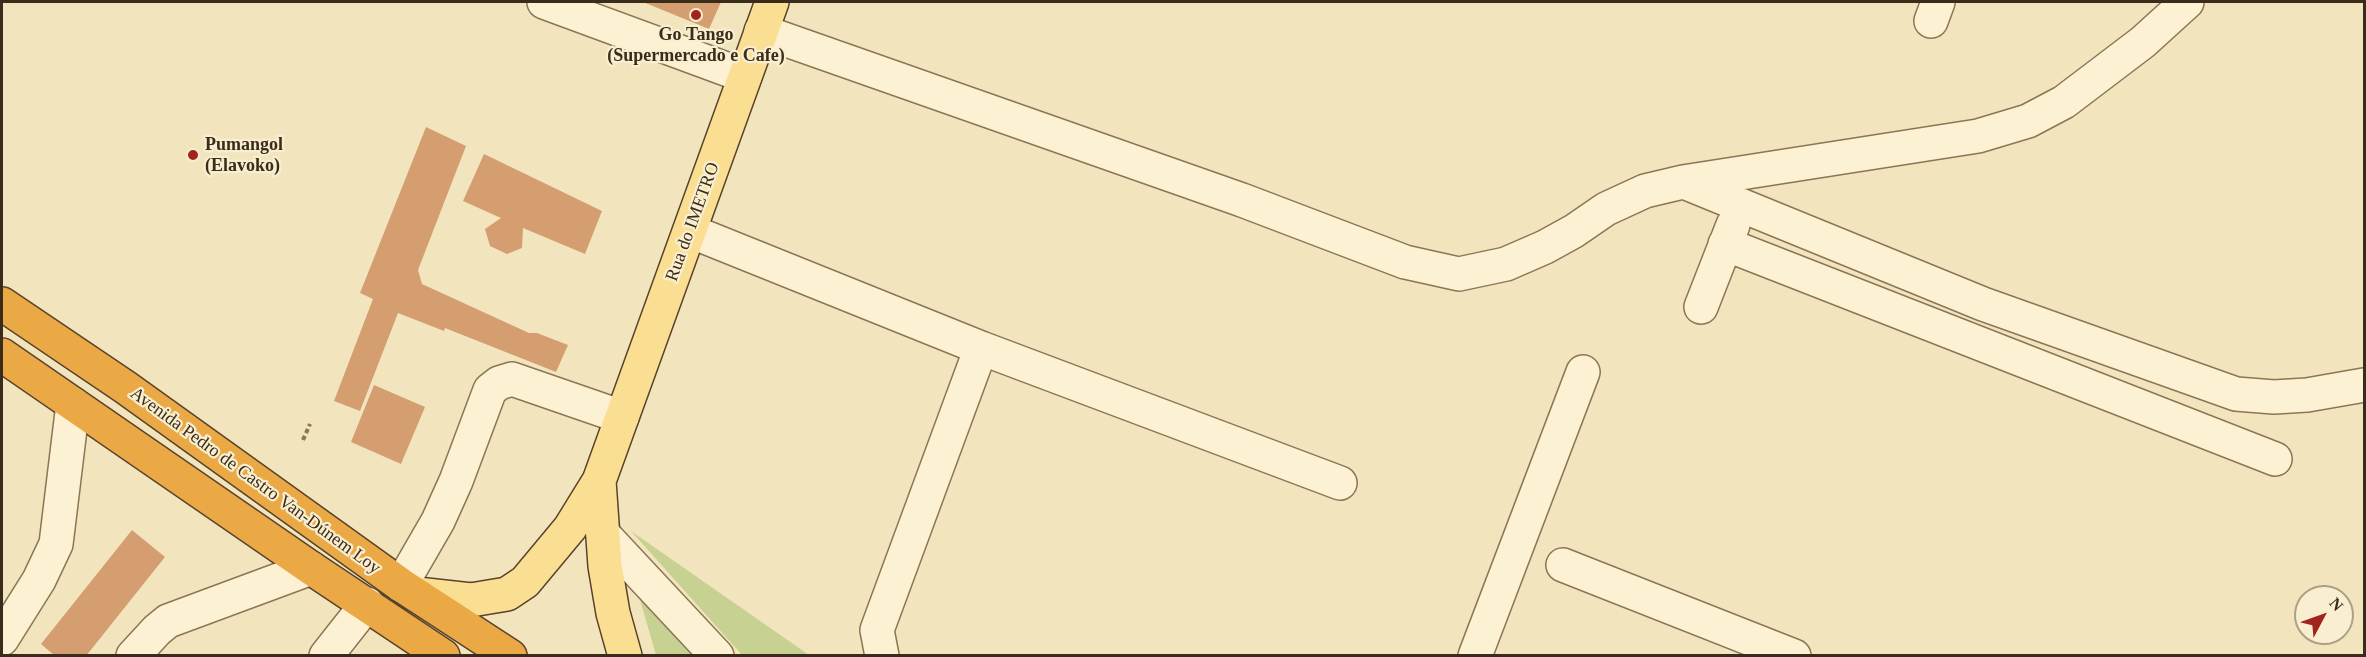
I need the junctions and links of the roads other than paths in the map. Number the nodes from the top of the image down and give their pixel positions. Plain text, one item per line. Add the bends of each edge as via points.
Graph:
1 (544, 2) edge
2 (2187, 2) edge
3 (767, 16) edge
4 (745, 76) junction
5 (1683, 182) junction
6 (1740, 205) junction
7 (690, 231) junction
8 (1725, 244) junction
9 (2, 304) edge
10 (1701, 307) dead end
11 (981, 348) junction
12 (2, 355) edge
13 (1583, 372) dead end
14 (2364, 384) edge
15 (73, 404) junction
16 (617, 430) junction
17 (2276, 459) dead end
18 (599, 481) junction
19 (1340, 483) dead end
20 (603, 534) junction
21 (1563, 565) dead end
22 (310, 568) junction
23 (409, 590) junction
24 (367, 604) junction
25 (2, 639) edge
26 (133, 656) edge
27 (326, 656) edge
28 (443, 656) edge
29 (510, 656) edge
30 (625, 656) edge
31 (717, 656) edge
32 (882, 656) edge
33 (1475, 656) edge
34 (1794, 656) edge

1 - 4 street
2 - 5 street via 2143,42 2064,102 2028,121 1978,136
3 - 4 main road, Rua do IMETRO
3 - 5 street via 1405,262 1459,274 1506,264 1545,248 1635,195
4 - 7 main road, Rua do IMETRO
5 - 6 street
6 - 8 street
6 - 14 street via 1983,304 2235,394 2285,396
7 - 11 street
7 - 16 main road, Rua do IMETRO
8 - 10 street
8 - 17 street
9 - 23 highway, Avenida Pedro de Castro Van-Dúnem Loy
11 - 19 street
11 - 32 street via 877,630
12 - 15 highway, Avenida Pedro de Castro Van-Dúnem Loy
13 - 33 street
15 - 22 highway, Avenida Pedro de Castro Van-Dúnem Loy
15 - 25 street via 56,544 44,572
16 - 18 main road, Rua do IMETRO
16 - 23 street via 512,380 499,383 490,390
18 - 20 main road
18 - 23 main road via 570,528 525,582 507,594 471,600
20 - 30 main road via 610,602
20 - 31 street
21 - 34 street
22 - 24 highway, Avenida Pedro de Castro Van-Dúnem Loy
22 - 26 street via 168,621
23 - 29 highway, Avenida Pedro de Castro Van-Dúnem Loy
24 - 27 street
24 - 28 highway, Avenida Pedro de Castro Van-Dúnem Loy

